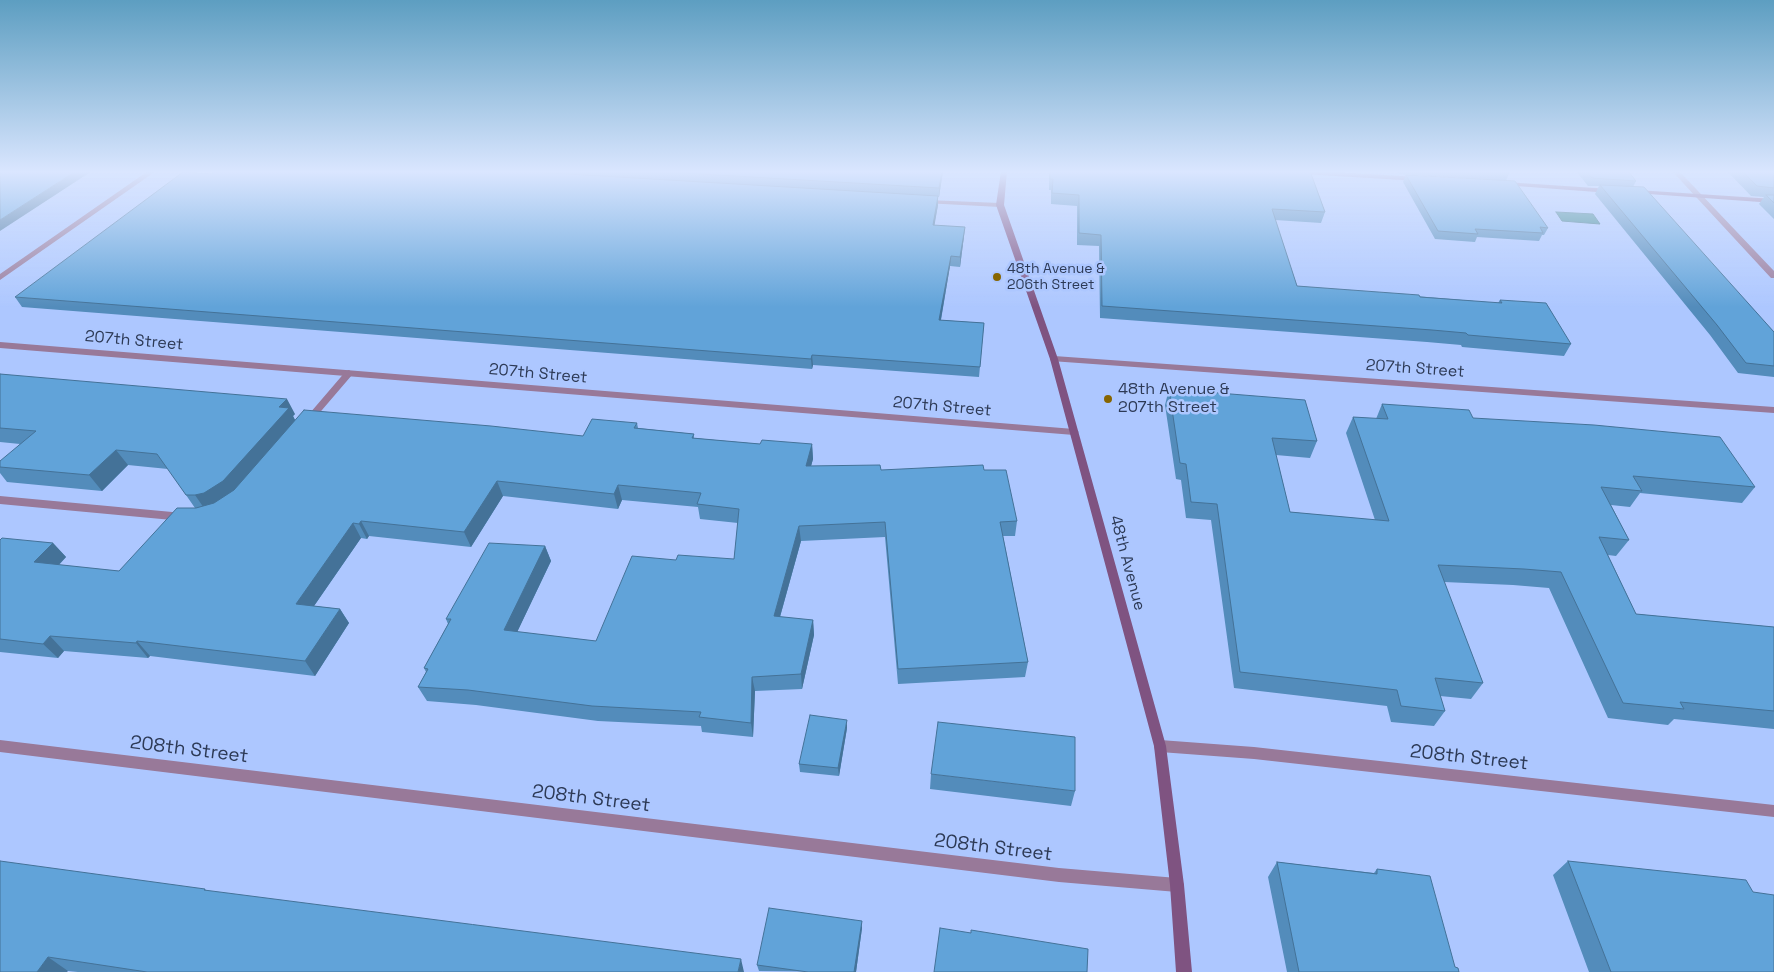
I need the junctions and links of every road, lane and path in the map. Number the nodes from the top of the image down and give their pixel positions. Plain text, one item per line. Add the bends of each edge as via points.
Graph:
1 (88, 216) edge
2 (1004, 216) edge
3 (1717, 216) edge
4 (1774, 276) edge
5 (0, 278) edge
6 (0, 345) edge
7 (1054, 359) junction
8 (349, 373) junction
9 (1774, 410) edge
10 (1074, 432) junction
11 (297, 434) edge
12 (0, 500) edge
13 (195, 518) edge
14 (0, 746) edge
15 (1160, 746) junction
16 (1774, 811) edge
17 (1177, 885) junction
18 (1184, 972) edge

1 - 5 street
2 - 7 street, 48th Avenue
3 - 4 street
6 - 8 street, 207th Street
7 - 9 street, 207th Street
7 - 10 street, 48th Avenue
8 - 10 street, 207th Street
8 - 11 street
10 - 15 street, 48th Avenue
12 - 13 street
14 - 17 street, 208th Street via 1059,875
15 - 16 street, 208th Street via 1254,753
15 - 17 street, 48th Avenue
17 - 18 street, 48th Avenue

